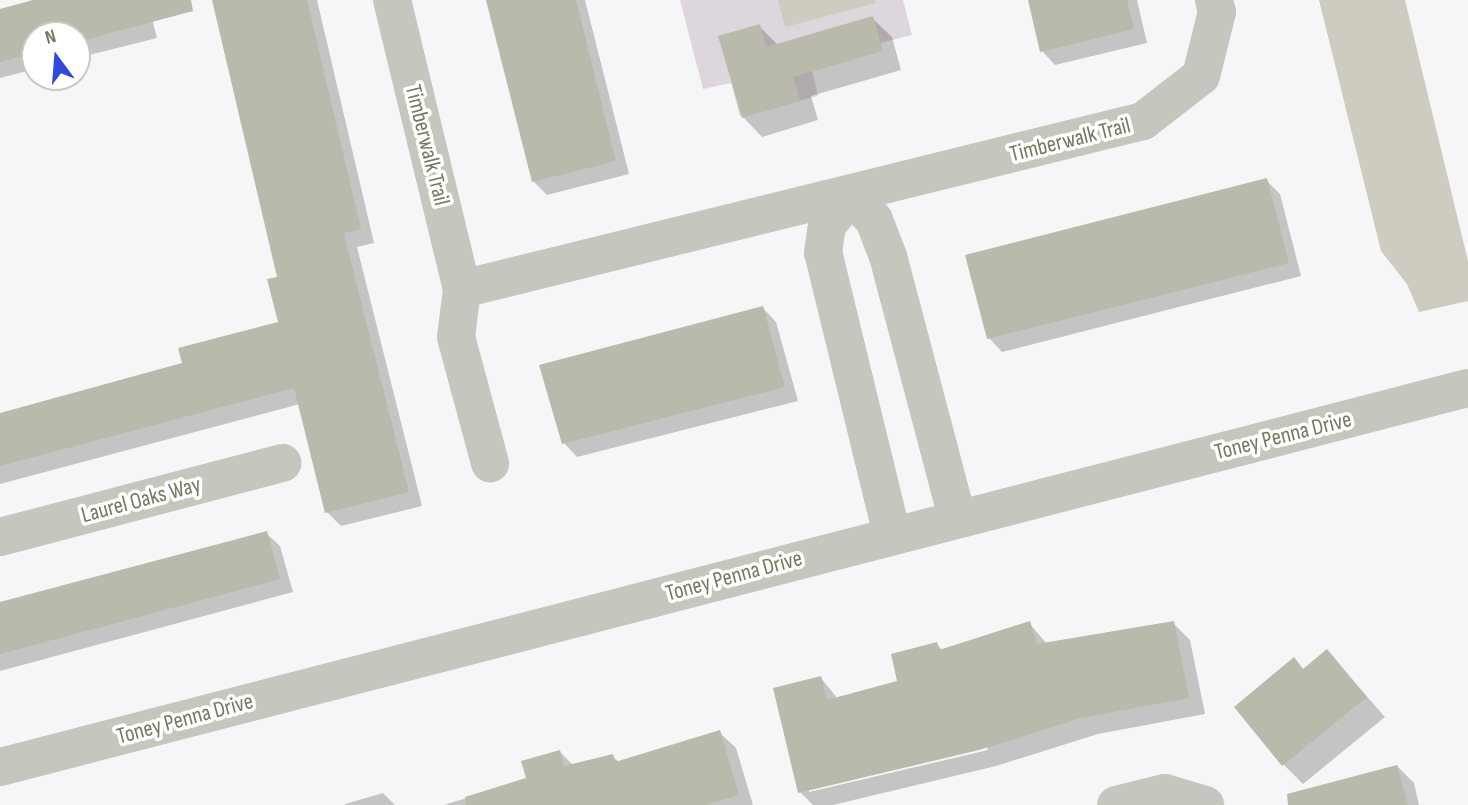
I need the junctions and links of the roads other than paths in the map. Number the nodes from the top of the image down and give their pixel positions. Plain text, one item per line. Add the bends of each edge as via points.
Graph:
1 (392, 0) edge
2 (1214, 0) edge
3 (851, 196) junction
4 (462, 289) junction
5 (1468, 388) edge
6 (282, 463) dead end
7 (490, 463) dead end
8 (957, 518) junction
9 (891, 535) junction
10 (0, 537) edge
11 (0, 767) edge
12 (1116, 805) edge
13 (1205, 805) edge

1 - 4 street, Timberwalk Trail
2 - 3 street, Timberwalk Trail via 1216,12 1201,76 1143,121
3 - 4 street, Timberwalk Trail
3 - 8 street via 874,220 888,256
3 - 9 street via 827,225 823,253
4 - 7 street, Timberwalk Trail via 456,337
5 - 8 street, Toney Penna Drive
6 - 10 street, Laurel Oaks Way
8 - 9 street, Toney Penna Drive
9 - 11 street, Toney Penna Drive
12 - 13 street via 1165,793

